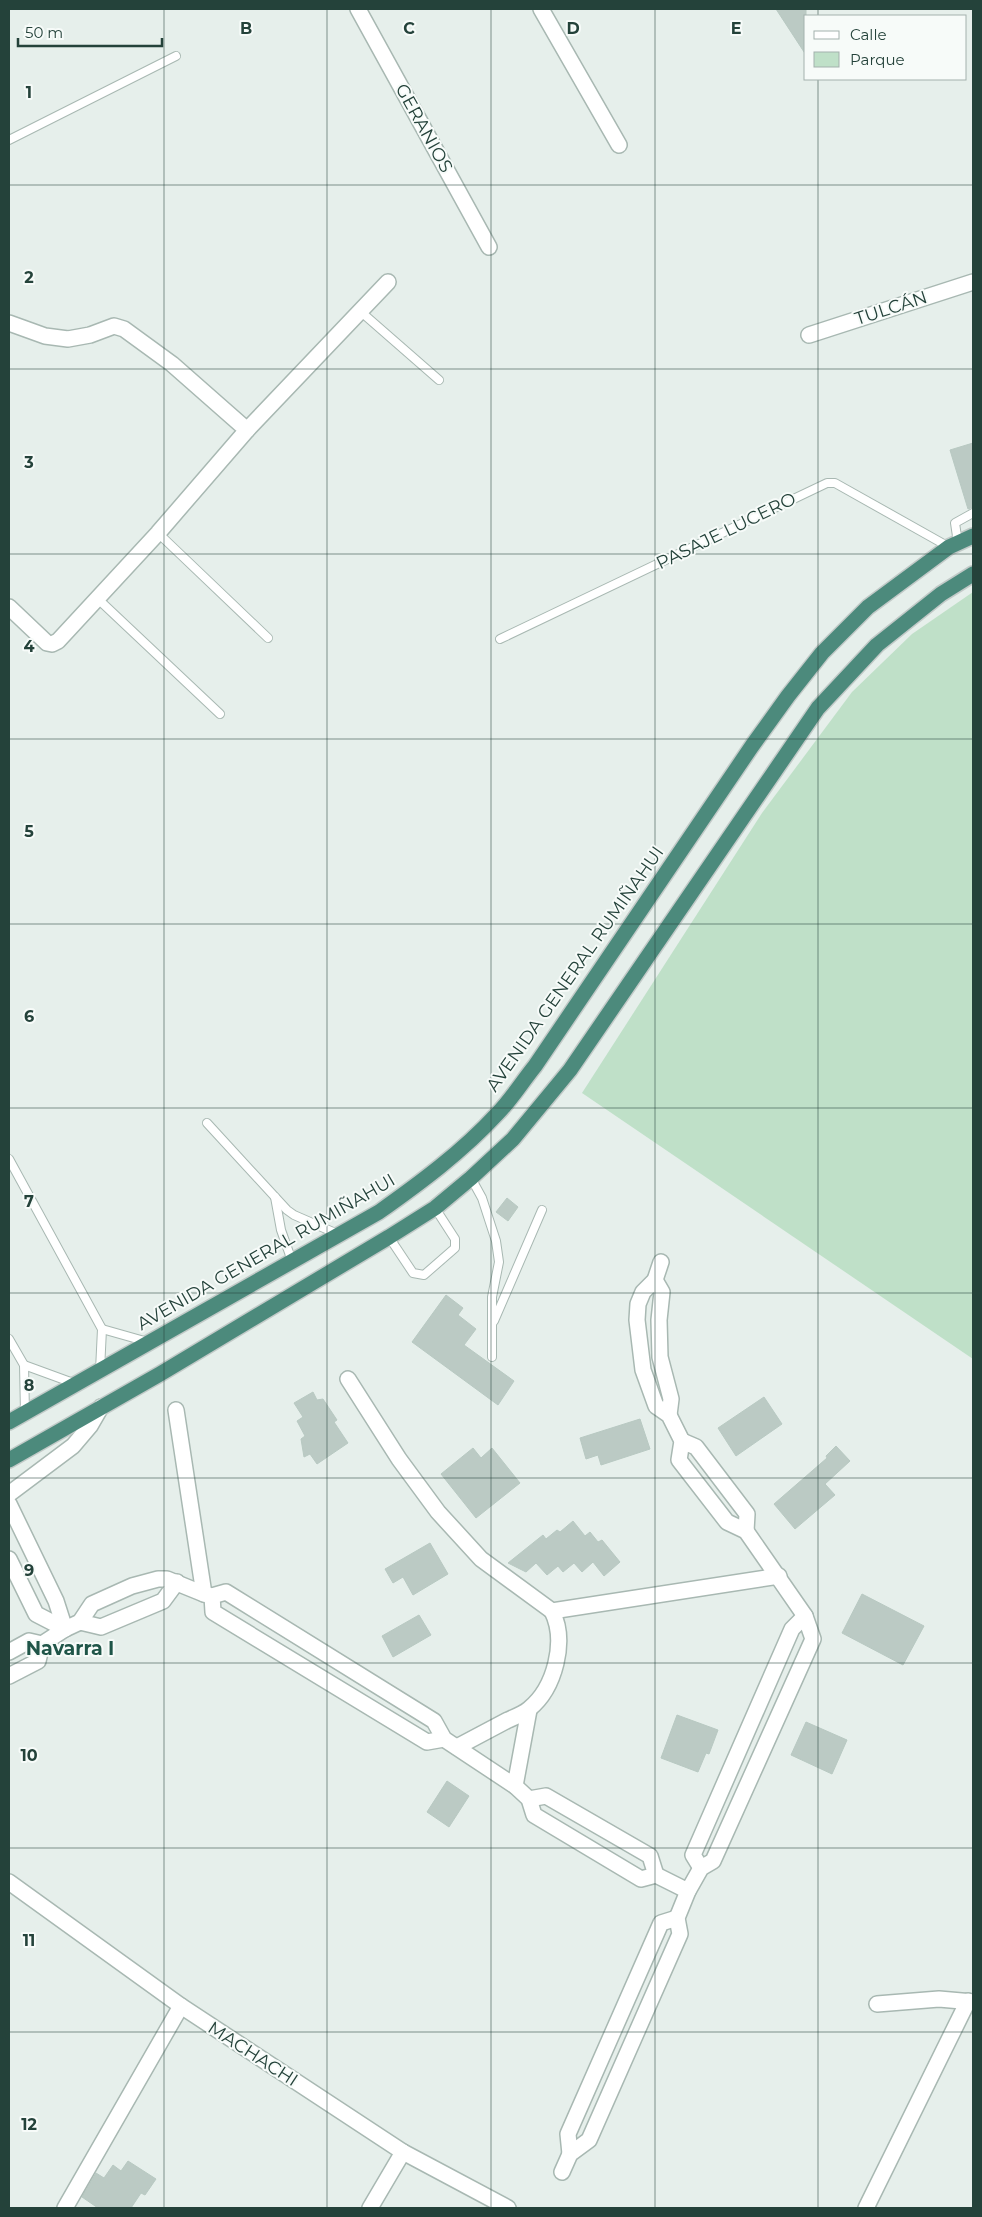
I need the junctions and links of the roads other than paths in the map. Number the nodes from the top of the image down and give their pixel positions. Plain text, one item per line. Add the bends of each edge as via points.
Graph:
1 (358, 9) edge
2 (541, 9) edge
3 (176, 56) dead end
4 (9, 140) edge
5 (619, 145) dead end
6 (489, 247) dead end
7 (388, 282) dead end
8 (973, 282) edge
9 (360, 310) junction
10 (9, 323) edge
11 (809, 335) dead end
12 (439, 380) dead end
13 (247, 430) junction
14 (973, 514) edge
15 (158, 533) junction
16 (973, 536) edge
17 (953, 545) junction
18 (973, 574) edge
19 (98, 600) junction
20 (9, 607) edge
21 (268, 638) dead end
22 (500, 639) dead end
23 (220, 714) dead end
24 (207, 1123) dead end
25 (9, 1159) edge
26 (471, 1178) junction
27 (275, 1197) junction
28 (435, 1208) junction
29 (542, 1210) dead end
30 (340, 1235) junction
31 (389, 1237) junction
32 (292, 1261) junction
33 (661, 1262) dead end
34 (654, 1280) junction
35 (492, 1325) junction
36 (102, 1329) junction
37 (9, 1339) edge
38 (149, 1342) junction
39 (492, 1358) dead end
40 (24, 1365) junction
41 (100, 1370) junction
42 (348, 1379) dead end
43 (76, 1384) junction
44 (101, 1407) junction
45 (176, 1410) dead end
46 (25, 1413) junction
47 (669, 1415) junction
48 (9, 1422) edge
49 (682, 1441) junction
50 (9, 1460) edge
51 (9, 1494) edge
52 (9, 1504) edge
53 (746, 1531) junction
54 (9, 1559) edge
55 (779, 1576) junction
56 (177, 1582) junction
57 (208, 1595) junction
58 (552, 1611) junction
59 (805, 1616) junction
60 (80, 1622) junction
61 (65, 1629) junction
62 (42, 1644) junction
63 (9, 1652) edge
64 (9, 1676) edge
65 (529, 1710) junction
66 (451, 1743) junction
67 (515, 1786) junction
68 (529, 1799) junction
69 (700, 1868) junction
70 (656, 1875) junction
71 (9, 1882) edge
72 (688, 1891) junction
73 (677, 1918) junction
74 (970, 2001) edge
75 (878, 2004) dead end
76 (181, 2006) junction
77 (403, 2152) junction
78 (570, 2154) junction
79 (562, 2172) dead end
80 (65, 2208) edge
81 (370, 2208) edge
82 (508, 2208) edge
83 (866, 2208) edge

1 - 6 street, GERANIOS
2 - 5 street
3 - 4 lane
7 - 9 street
8 - 11 street, TULCÁN
9 - 12 lane
9 - 13 street
10 - 13 street via 45,336 68,339 109,327 124,329 172,364
13 - 15 street
14 - 17 lane via 955,523
15 - 19 street
15 - 21 lane
16 - 17 highway, AVENIDA GENERAL RUMIÑAHUI
17 - 22 lane, PASAJE LUCERO via 835,483 827,483
17 - 30 highway, AVENIDA GENERAL RUMIÑAHUI via 868,607 822,653 788,696 534,1066 498,1113 475,1137 415,1186
18 - 26 highway via 941,594 877,645 818,708 570,1070 514,1139
19 - 20 street via 54,643 47,643
19 - 23 lane
24 - 27 lane
25 - 36 lane
26 - 28 highway
26 - 35 lane via 482,1198 496,1241 499,1262 492,1297
27 - 30 lane via 294,1215
27 - 32 lane via 281,1230
28 - 31 highway
28 - 31 lane via 455,1239 456,1248 424,1274 413,1273
29 - 35 lane
30 - 32 highway, AVENIDA GENERAL RUMIÑAHUI
31 - 44 highway
32 - 38 highway, AVENIDA GENERAL RUMIÑAHUI
33 - 34 street
34 - 47 street via 662,1292 660,1357 671,1399
34 - 47 street via 643,1292 637,1320 643,1370 649,1388 656,1406
35 - 39 lane
36 - 38 lane
36 - 41 lane
37 - 40 lane
38 - 41 highway, AVENIDA GENERAL RUMIÑAHUI
40 - 43 lane
40 - 46 lane
41 - 43 highway, AVENIDA GENERAL RUMIÑAHUI
42 - 58 street via 399,1459 438,1512 480,1559
43 - 46 highway, AVENIDA GENERAL RUMIÑAHUI
44 - 50 highway
44 - 51 street via 90,1426 72,1446
45 - 57 street
46 - 48 highway, AVENIDA GENERAL RUMIÑAHUI
47 - 49 street
49 - 53 street via 696,1447 747,1514
49 - 53 street via 679,1460 727,1522
52 - 61 street via 56,1602
53 - 55 street
54 - 61 street via 36,1614
55 - 58 street
55 - 59 street
56 - 57 street
56 - 60 street via 158,1579 132,1586 92,1604
56 - 60 street via 163,1600 101,1627
57 - 66 street via 226,1592 434,1722
57 - 66 street via 213,1612 427,1742
58 - 65 street via 558,1622 559,1640 555,1667 543,1692
59 - 69 street via 792,1629 693,1854
59 - 69 street via 812,1639 713,1861
60 - 61 street
61 - 62 street
62 - 63 street via 29,1641
62 - 64 street via 38,1661
65 - 66 street
65 - 67 street
66 - 67 street
67 - 68 street
68 - 70 street via 534,1815 641,1879
68 - 70 street via 546,1796 650,1856
69 - 72 street
70 - 72 street
71 - 76 street, MACHACHI
72 - 73 street
73 - 78 street via 680,1934 589,2140
73 - 78 street via 661,1923 568,2134
74 - 75 street via 939,1999
74 - 83 street
76 - 77 street, MACHACHI
76 - 80 street
77 - 81 street
77 - 82 street, MACHACHI
78 - 79 street

